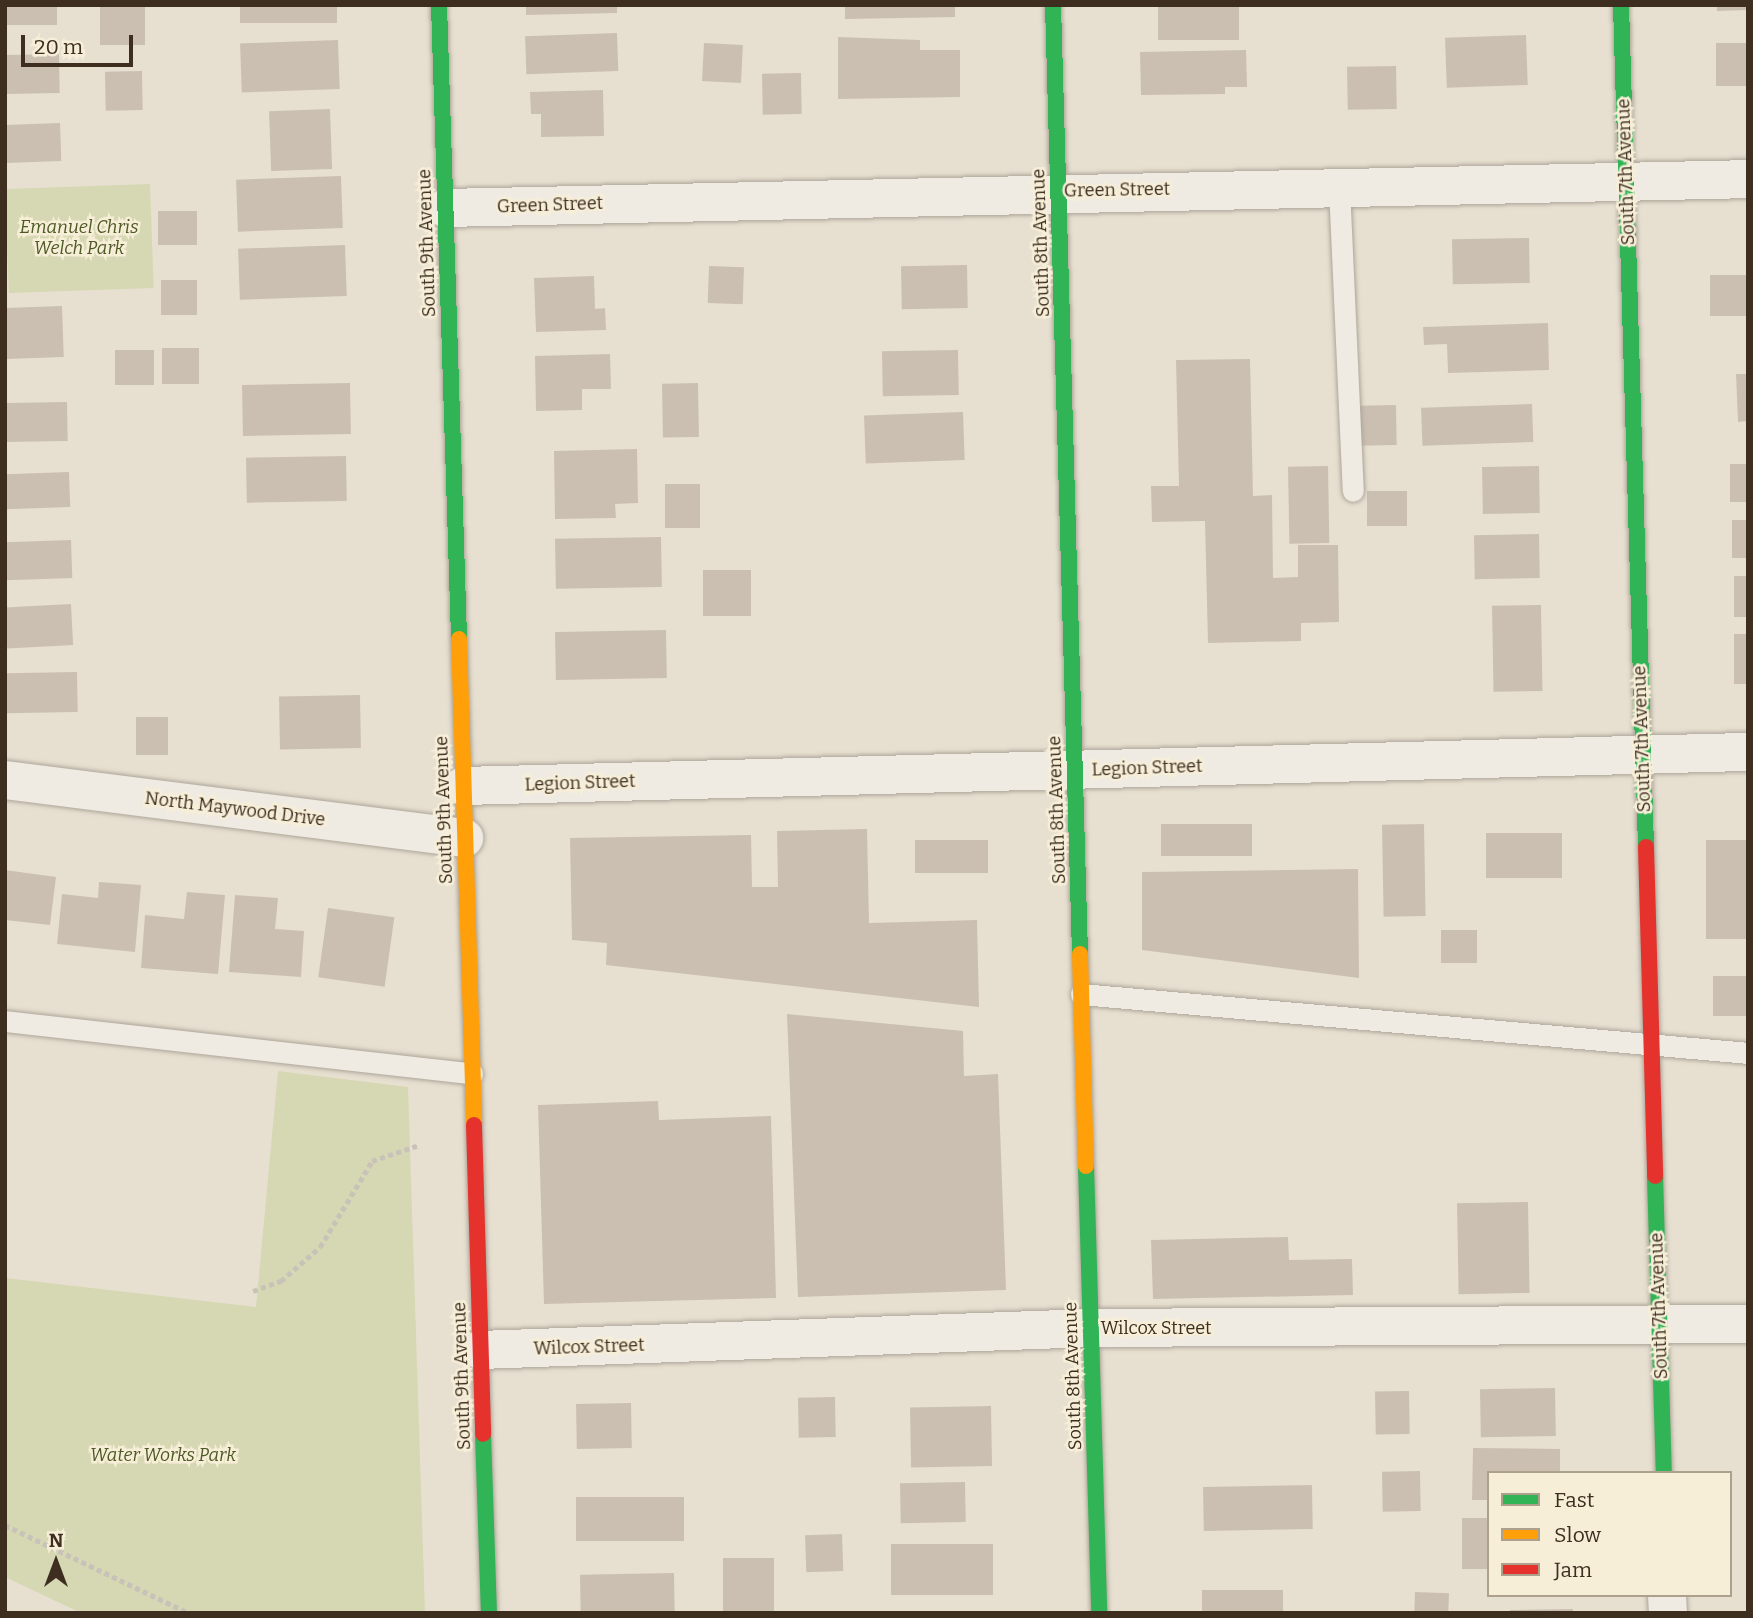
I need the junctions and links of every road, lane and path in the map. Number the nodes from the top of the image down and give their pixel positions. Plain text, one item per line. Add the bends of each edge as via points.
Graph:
1 (439, 5) edge
2 (1053, 5) edge
3 (1621, 5) edge
4 (1748, 179) edge
5 (1626, 181) junction
6 (1339, 187) junction
7 (1058, 191) junction
8 (445, 208) junction
9 (1353, 491) dead end
10 (1748, 752) edge
11 (1643, 754) junction
12 (1075, 769) junction
13 (5, 780) edge
14 (463, 786) junction
15 (464, 838) junction
16 (1082, 994) junction
17 (5, 1021) edge
18 (1652, 1044) junction
19 (1748, 1053) edge
20 (472, 1073) junction
21 (419, 1145) dead end
22 (253, 1291) dead end
23 (1748, 1324) edge
24 (1660, 1327) junction
25 (1091, 1328) junction
26 (480, 1350) junction
27 (1664, 1471) edge
28 (5, 1525) edge
29 (189, 1613) edge
30 (489, 1613) edge
31 (1100, 1613) edge

1 - 8 street, South 9th Avenue
2 - 7 street, South 8th Avenue
3 - 5 street, South 7th Avenue
4 - 5 street, Green Street
5 - 6 street, Green Street
5 - 11 street, South 7th Avenue
6 - 7 street, Green Street
6 - 9 lane
7 - 8 street, Green Street
7 - 12 street, South 8th Avenue
8 - 14 street, South 9th Avenue
10 - 11 street, Legion Street
11 - 12 street, Legion Street
11 - 18 street, South 7th Avenue
12 - 14 street, Legion Street
12 - 16 street, South 8th Avenue
13 - 15 street, North Maywood Drive
14 - 15 street, South 9th Avenue
15 - 20 street, South 9th Avenue
16 - 18 lane
16 - 25 street, South 8th Avenue
17 - 20 lane
18 - 19 lane
18 - 24 street, South 7th Avenue
20 - 26 street, South 9th Avenue
21 - 22 path via 372,1161 315,1252 281,1281
23 - 24 street, Wilcox Street
24 - 25 street, Wilcox Street
24 - 27 street, South 7th Avenue
25 - 26 street, Wilcox Street
25 - 31 street, South 8th Avenue
26 - 30 street, South 9th Avenue
28 - 29 path

